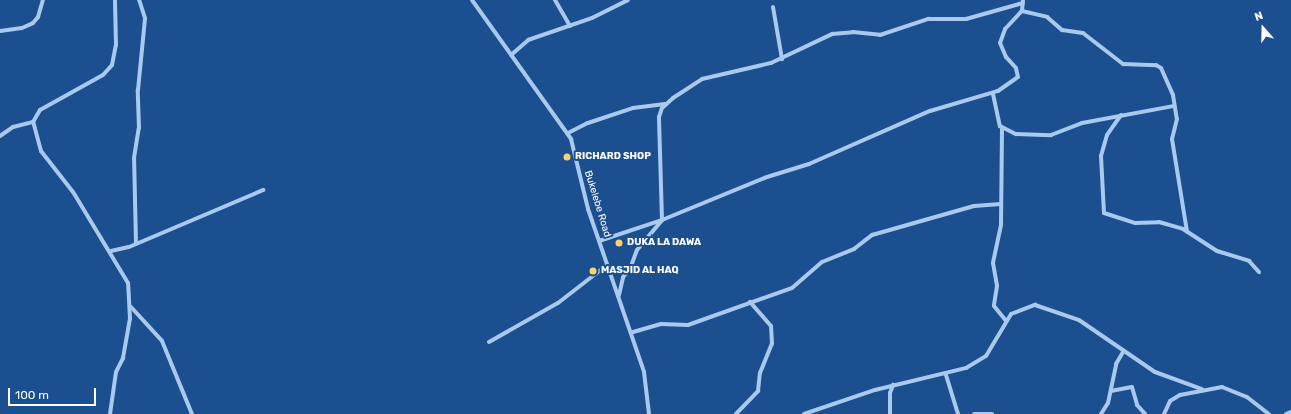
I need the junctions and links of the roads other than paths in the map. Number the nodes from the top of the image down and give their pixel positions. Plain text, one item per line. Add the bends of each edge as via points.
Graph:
1 (43, 0) edge
2 (115, 0) edge
3 (139, 0) edge
4 (472, 0) edge
5 (555, 0) edge
6 (628, 0) edge
7 (1023, 1) edge
8 (773, 7) dead end
9 (1022, 11) junction
10 (570, 26) junction
11 (0, 31) edge
12 (511, 55) junction
13 (782, 58) junction
14 (993, 94) junction
15 (665, 104) junction
16 (1174, 106) junction
17 (1121, 115) junction
18 (33, 122) junction
19 (1002, 129) junction
20 (568, 133) junction
21 (0, 136) edge
22 (263, 190) dead end
23 (1001, 204) junction
24 (662, 220) junction
25 (1188, 232) junction
26 (600, 241) junction
27 (136, 243) junction
28 (111, 251) junction
29 (607, 265) junction
30 (1259, 272) dead end
31 (619, 295) junction
32 (750, 302) junction
33 (130, 306) junction
34 (1006, 321) junction
35 (633, 332) junction
36 (489, 342) dead end
37 (1123, 352) junction
38 (946, 375) junction
39 (893, 385) junction
40 (1202, 389) junction
41 (1111, 391) junction
42 (1291, 412) edge
43 (110, 414) edge
44 (192, 414) edge
45 (649, 414) edge
46 (736, 414) edge
47 (804, 414) edge
48 (890, 414) edge
49 (958, 414) edge
50 (974, 414) edge
51 (992, 414) edge
52 (1101, 414) edge
53 (1145, 414) edge
54 (1164, 414) edge
55 (1269, 414) edge
56 (1286, 414) edge

1 - 11 street via 38,17 33,23 22,28
2 - 18 street via 116,45 112,66 103,76 40,110
3 - 27 street via 145,18 138,90 139,128 134,158 137,198 133,211
4 - 12 street, Bukelebe Road
5 - 10 street
6 - 10 street
7 - 9 street
7 - 13 street via 966,19 922,20 880,35 853,32 832,34
8 - 13 street
9 - 14 street via 1005,30 1000,43 1006,57 1016,68 1018,77
9 - 16 street via 1045,16 1062,30 1083,33 1123,64 1158,66 1171,91
10 - 12 street via 528,40
12 - 20 street, Bukelebe Road via 536,94
13 - 15 street via 702,79
14 - 19 street via 995,113
14 - 24 street via 970,98 930,111 809,164 767,177
15 - 20 street via 633,108 588,123
15 - 24 street via 659,112 658,124
16 - 17 street
16 - 25 street via 1177,122 1172,139
17 - 19 street via 1082,123 1051,135 1016,134
17 - 25 street via 1107,135 1102,150 1103,210 1113,217 1135,223 1159,222
18 - 21 street via 13,127
18 - 28 street via 41,151 74,192
19 - 23 street
20 - 26 street, Bukelebe Road
22 - 27 street
23 - 32 street via 974,206 872,235 854,249 822,262 793,287
23 - 34 street via 1001,230 993,263 998,286 994,302
24 - 26 street
24 - 31 street via 637,250 630,269 623,277
25 - 30 street via 1217,251 1249,261
26 - 29 street, Bukelebe Road
27 - 28 street
28 - 33 street via 128,283
29 - 31 street, Bukelebe Road
29 - 36 street via 558,303
31 - 35 street, Bukelebe Road
32 - 35 street via 688,325 661,324
32 - 46 street via 771,326 772,344 760,373 758,391
33 - 43 street
33 - 44 street via 162,341
34 - 37 street via 1019,309 1035,305 1049,308 1088,324
34 - 38 street via 984,358
35 - 45 street, Bukelebe Road via 644,372
37 - 40 street via 1155,372
37 - 41 street via 1116,364
38 - 39 street
38 - 49 street
39 - 47 street
39 - 48 street via 890,393
40 - 54 street via 1174,398
40 - 55 street via 1227,387
41 - 52 street
41 - 53 street via 1132,387 1137,405
42 - 56 street
50 - 51 street

